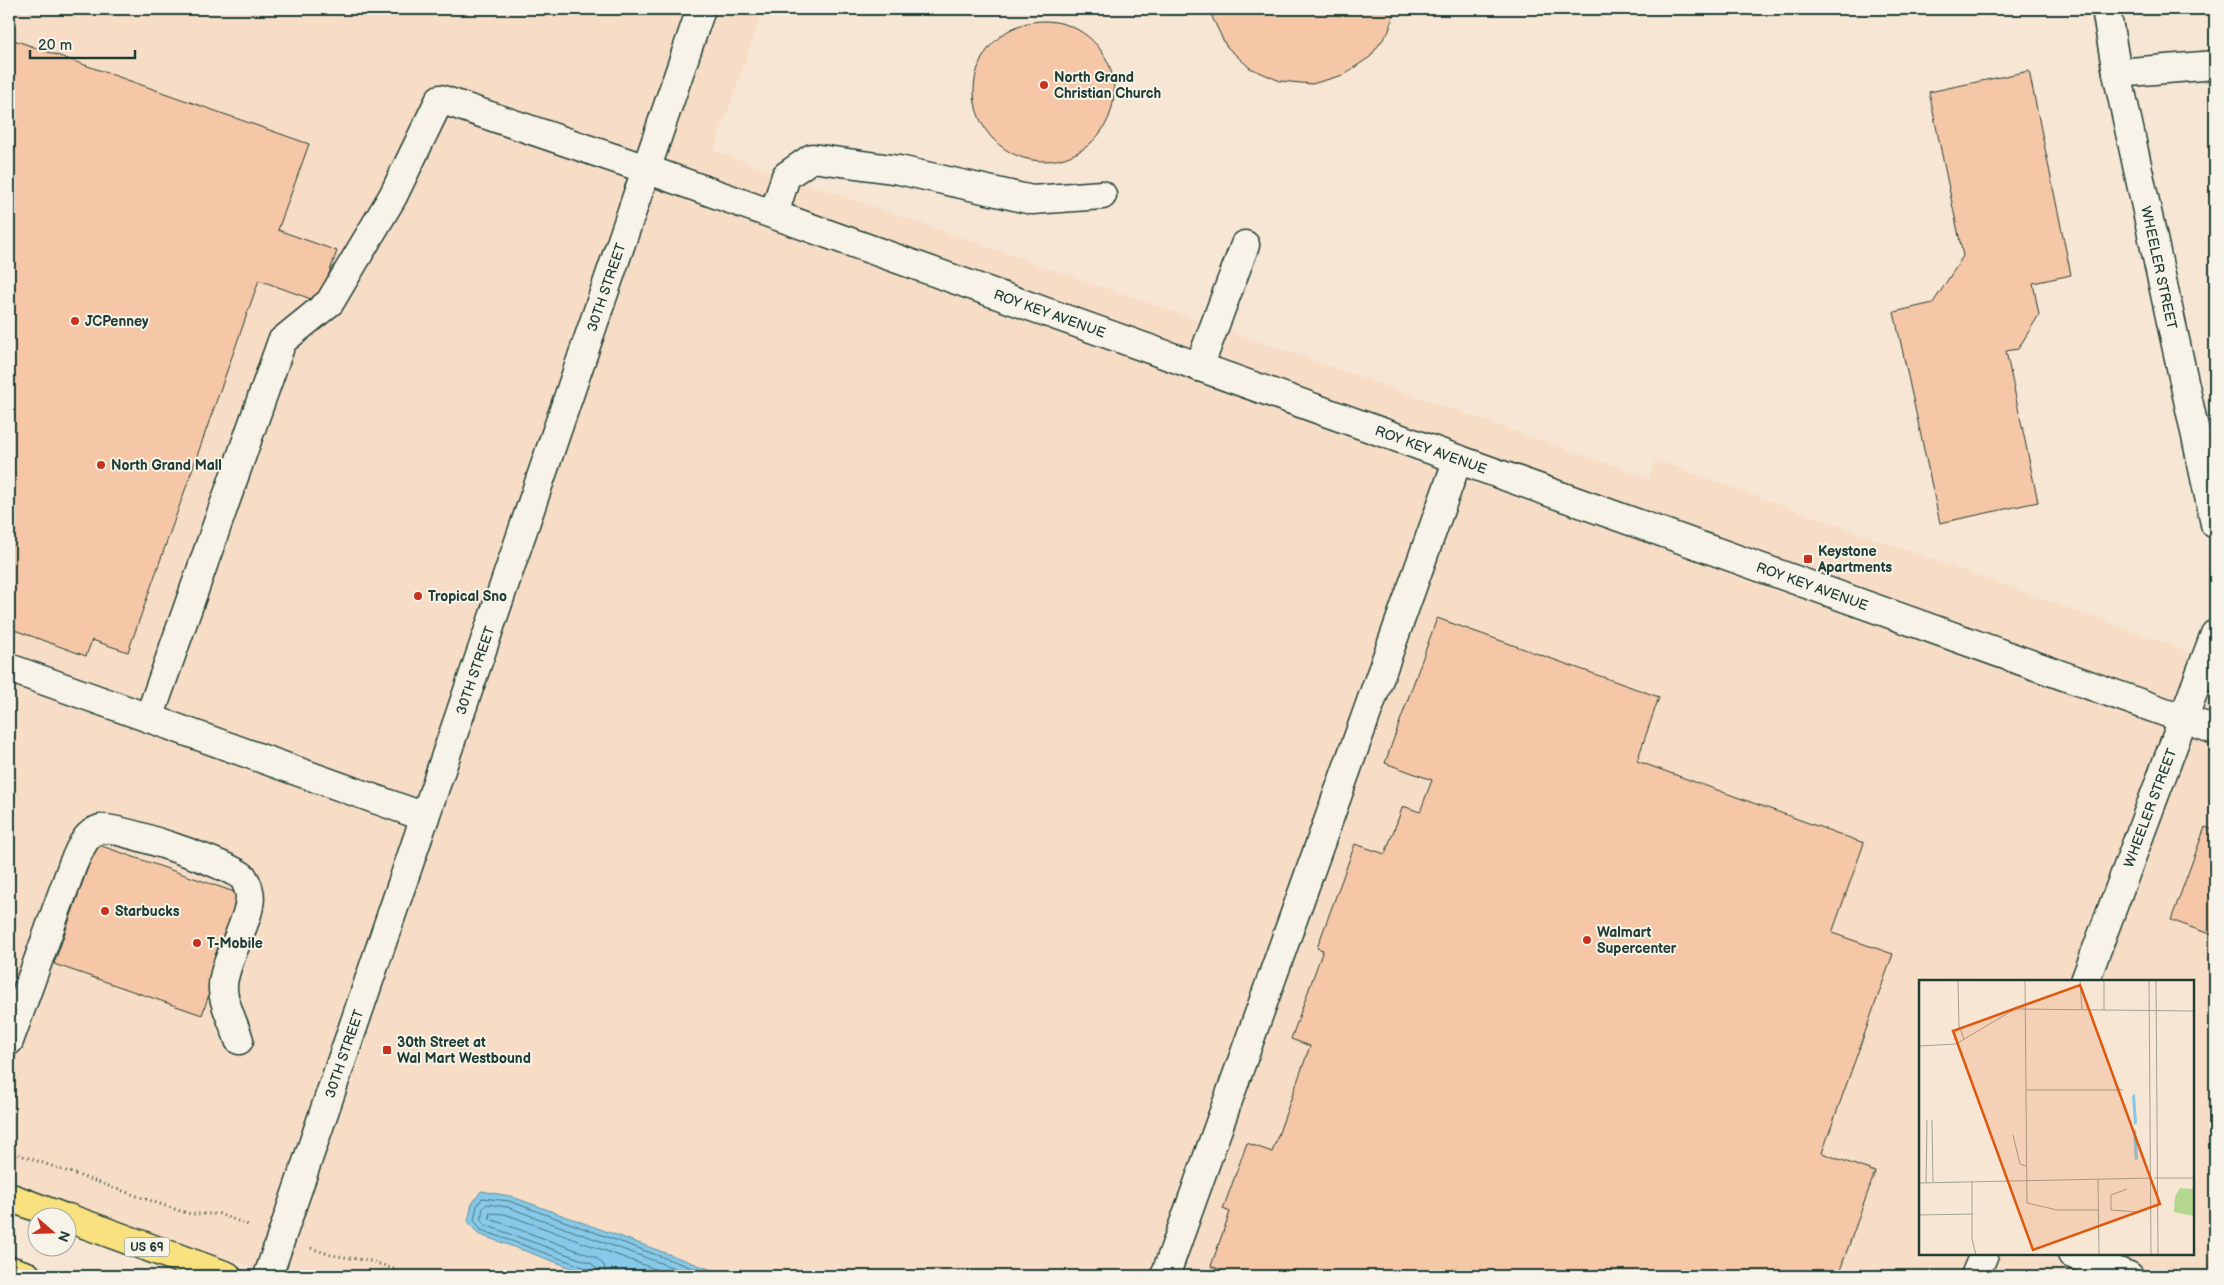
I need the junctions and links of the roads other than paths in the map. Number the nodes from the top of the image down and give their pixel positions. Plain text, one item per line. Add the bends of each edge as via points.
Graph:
1 (701, 9) edge
2 (2106, 9) edge
3 (2215, 65) edge
4 (2117, 73) junction
5 (646, 169) junction
6 (1102, 195) dead end
7 (774, 214) junction
8 (1246, 245) dead end
9 (1200, 367) junction
10 (1458, 460) junction
11 (2215, 524) edge
12 (2215, 634) edge
13 (9, 668) edge
14 (149, 718) junction
15 (2182, 718) junction
16 (2215, 730) edge
17 (425, 817) junction
18 (2085, 980) edge
19 (240, 1040) dead end
20 (9, 1041) edge
21 (9, 1197) edge
22 (39, 1208) edge
23 (78, 1222) edge
24 (1984, 1255) edge
25 (2075, 1255) edge
26 (9, 1270) edge
27 (27, 1276) edge
28 (227, 1276) edge
29 (268, 1276) edge
30 (1165, 1276) edge
31 (1975, 1276) edge
32 (2129, 1276) edge

1 - 5 street, 30TH STREET
2 - 4 street, WHEELER STREET
3 - 4 street
4 - 11 street, WHEELER STREET
5 - 7 street, ROY KEY AVENUE
5 - 14 street, ROY KEY AVENUE via 440,99 393,196 330,302 282,341
5 - 17 street, 30TH STREET
6 - 7 street via 1032,200 899,170 812,158 786,176
7 - 9 street, ROY KEY AVENUE
8 - 9 street
9 - 10 street, ROY KEY AVENUE
10 - 15 street, ROY KEY AVENUE
10 - 30 street
12 - 15 street, WHEELER STREET
13 - 14 street
14 - 17 street
15 - 16 street, ROY KEY AVENUE
15 - 18 street, WHEELER STREET
17 - 29 street, 30TH STREET
19 - 20 street via 222,989 248,907 250,893 243,878 223,866 125,831 101,829 87,836 73,864
21 - 22 main road, US 69
23 - 28 main road, US 69
24 - 31 street
25 - 32 street
26 - 27 main road

